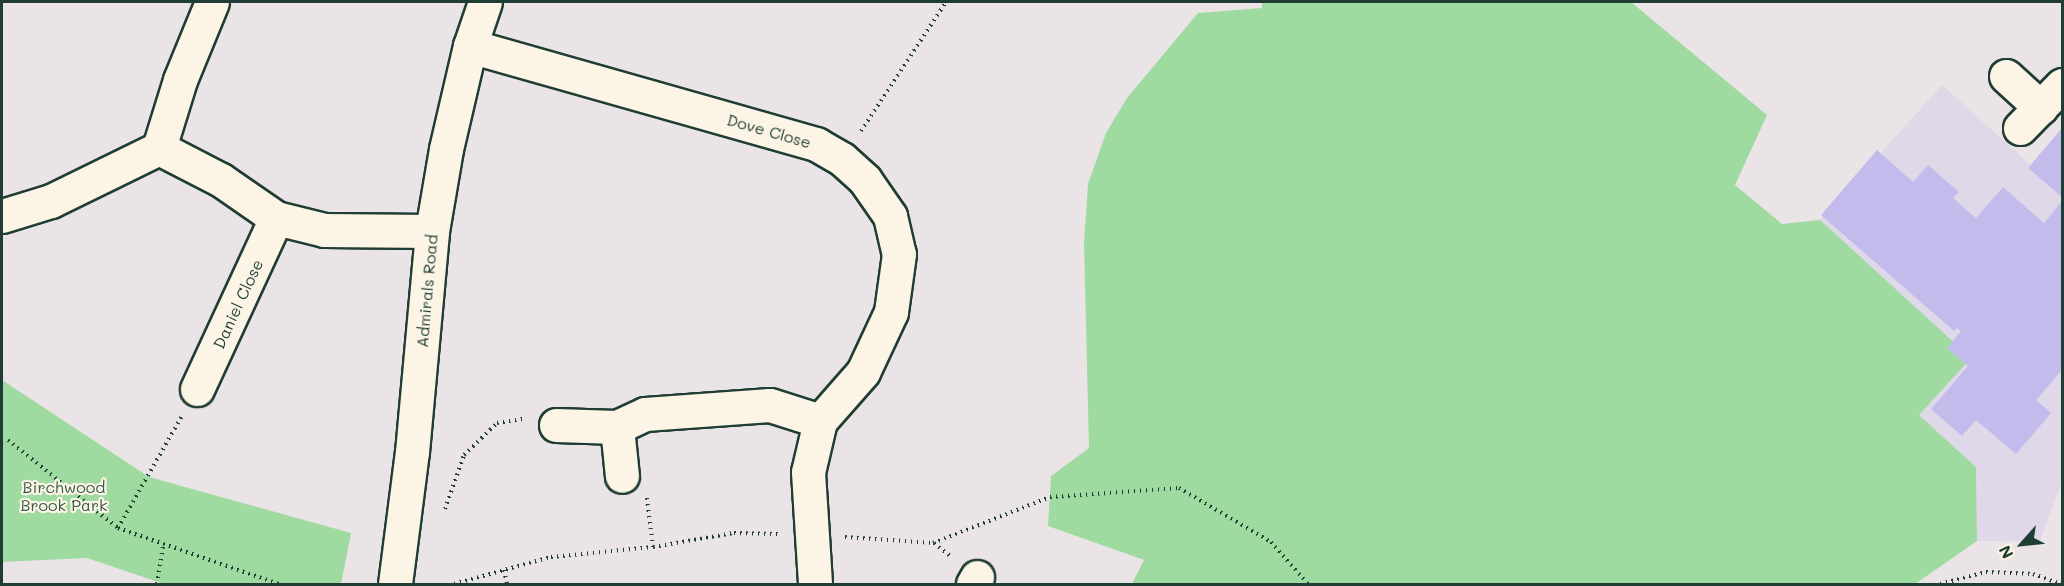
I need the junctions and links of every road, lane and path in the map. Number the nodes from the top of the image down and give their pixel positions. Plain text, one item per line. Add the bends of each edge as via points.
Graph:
1 (212, 2) edge
2 (485, 2) edge
3 (946, 2) edge
4 (470, 46) junction
5 (2006, 76) dead end
6 (2041, 107) edge
7 (159, 148) junction
8 (842, 159) junction
9 (2, 216) edge
10 (276, 218) junction
11 (432, 231) junction
12 (197, 389) joint
13 (820, 422) junction
14 (556, 425) joint
15 (617, 427) junction
16 (2, 440) edge
17 (622, 476) dead end
18 (445, 509) dead end
19 (118, 528) junction
20 (810, 535) junction
21 (163, 544) junction
22 (504, 570) junction
23 (157, 585) edge
24 (279, 585) edge
25 (395, 585) edge
26 (454, 585) edge
27 (507, 585) edge
28 (815, 585) edge
29 (1308, 585) edge
30 (1940, 585) edge
31 (2060, 585) edge

1 - 7 street via 180,80
2 - 4 street, Admirals Road
3 - 8 path
4 - 8 street, Dove Close via 816,144
4 - 11 street, Admirals Road
5 - 6 street
7 - 9 street via 51,201
7 - 10 street via 221,180
8 - 13 street, Dove Close via 865,180 890,216 899,254 891,312 863,372
10 - 11 street via 324,230
10 - 12 street, Daniel Close
11 - 25 street, Admirals Road via 412,452
12 - 19 path
13 - 15 street via 770,405 718,406 645,414
13 - 20 street, Dove Close via 808,471
14 - 15 street
14 - 18 path via 517,418 497,423 464,455 452,480
15 - 17 street
16 - 19 path via 8,440
19 - 21 path
20 - 22 path via 734,533 653,547 551,557
20 - 28 street, Dove Close
20 - 29 path via 933,543 1050,497 1179,488 1271,542
21 - 23 path
21 - 24 path
22 - 26 path
22 - 27 path
30 - 31 path via 1986,572 2033,574

